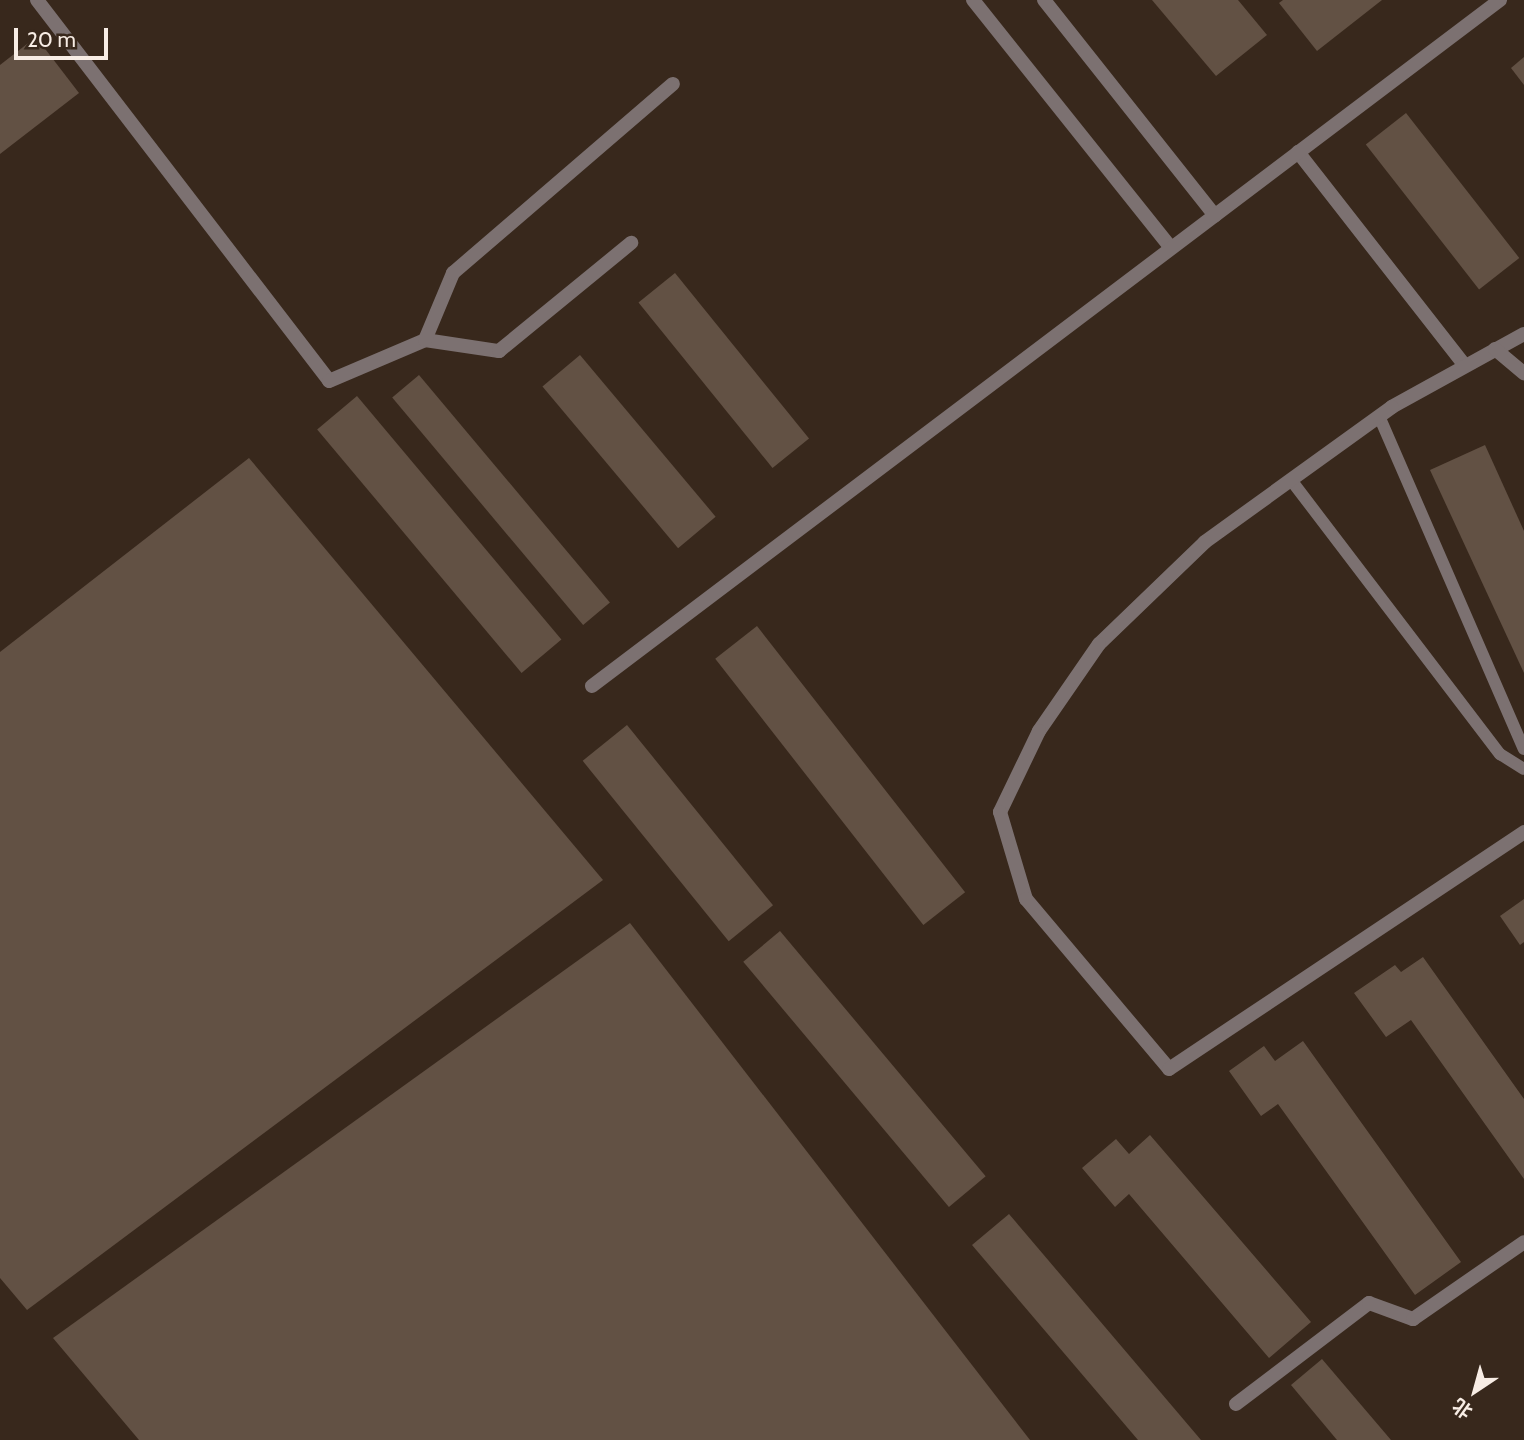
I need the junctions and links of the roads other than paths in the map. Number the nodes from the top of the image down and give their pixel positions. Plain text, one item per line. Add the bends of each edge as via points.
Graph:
1 (37, 0) edge
2 (973, 0) edge
3 (1044, 0) edge
4 (1500, 0) edge
5 (673, 84) dead end
6 (1298, 152) junction
7 (1215, 216) junction
8 (631, 243) dead end
9 (1171, 248) junction
10 (1524, 334) edge
11 (425, 340) junction
12 (1495, 349) junction
13 (1465, 366) junction
14 (1524, 373) edge
15 (1379, 416) junction
16 (1291, 480) junction
17 (592, 685) dead end
18 (1524, 749) edge
19 (1524, 769) edge
20 (1524, 832) edge
21 (1524, 1242) edge
22 (1236, 1404) dead end

1 - 11 street via 329,381
2 - 9 street
3 - 7 street
4 - 6 street
5 - 11 street via 453,273
6 - 7 street
6 - 13 street
7 - 9 street
8 - 11 street via 499,351
9 - 17 street
10 - 12 street
12 - 13 street
12 - 14 street
13 - 15 street
15 - 16 street
15 - 18 lane
16 - 19 lane via 1500,754
16 - 20 street via 1205,542 1099,643 1039,731 1000,812 1026,899 1169,1069
21 - 22 street via 1413,1319 1369,1303

